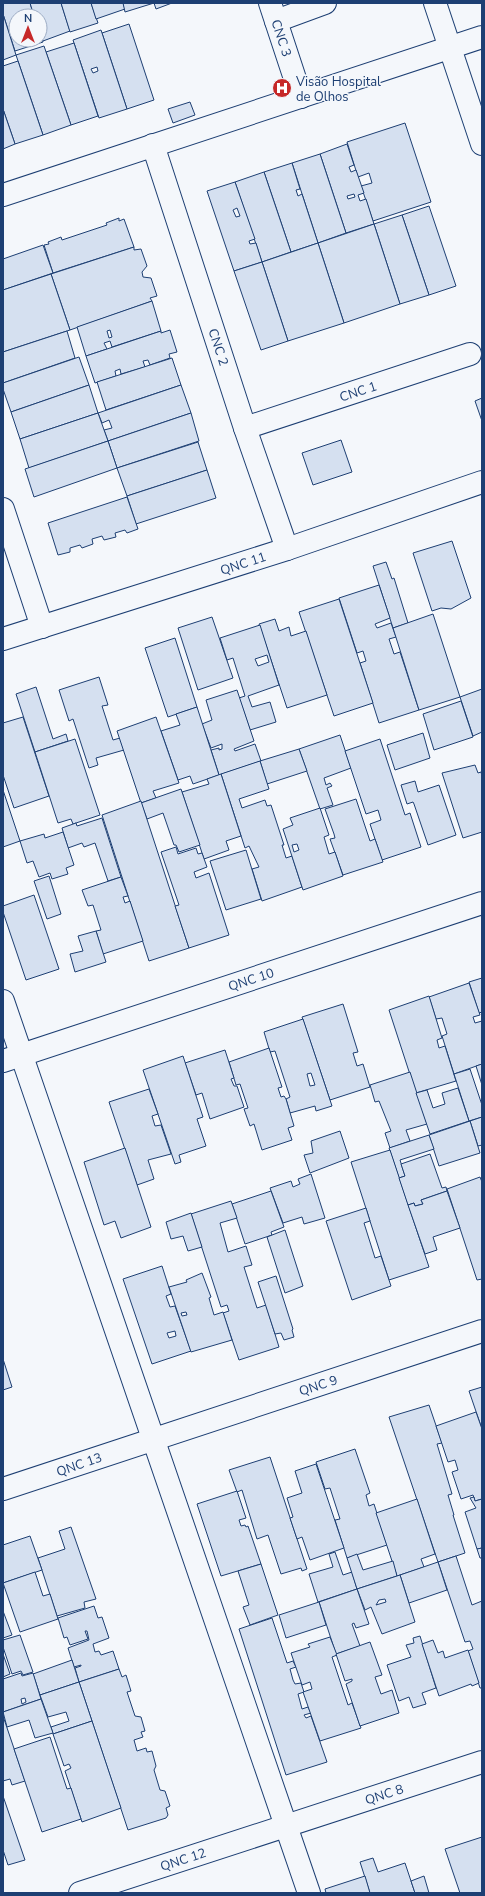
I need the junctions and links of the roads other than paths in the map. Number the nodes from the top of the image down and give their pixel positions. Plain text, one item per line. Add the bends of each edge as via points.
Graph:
1 (325, 3) edge
2 (435, 3) edge
3 (273, 12) edge
4 (482, 37) edge
5 (450, 48) junction
6 (301, 96) junction
7 (482, 144) edge
8 (153, 145) junction
9 (3, 195) edge
10 (470, 354) dead end
11 (245, 428) junction
12 (482, 482) edge
13 (3, 509) edge
14 (287, 549) junction
15 (42, 627) junction
16 (3, 640) edge
17 (482, 903) edge
18 (3, 1001) edge
19 (12, 1059) edge
20 (482, 1331) edge
21 (154, 1438) junction
22 (3, 1489) edge
23 (482, 1762) edge
24 (286, 1826) junction
25 (80, 1893) edge
26 (309, 1893) edge

1 - 3 street
2 - 5 street
3 - 6 street, CNC 3
4 - 5 street
5 - 6 street
5 - 7 street
6 - 8 street
8 - 9 street
8 - 11 street, CNC 2
10 - 11 street, CNC 1
11 - 14 street, CNC 2
12 - 14 street, QNC 11
13 - 15 street
14 - 15 street, QNC 11
15 - 16 street, QNC 11
17 - 19 street, QNC 10
18 - 19 street
19 - 21 street
20 - 21 street, QNC 9
21 - 22 street, QNC 13
21 - 24 street
23 - 24 street, QNC 8
24 - 25 street, QNC 12
24 - 26 street

